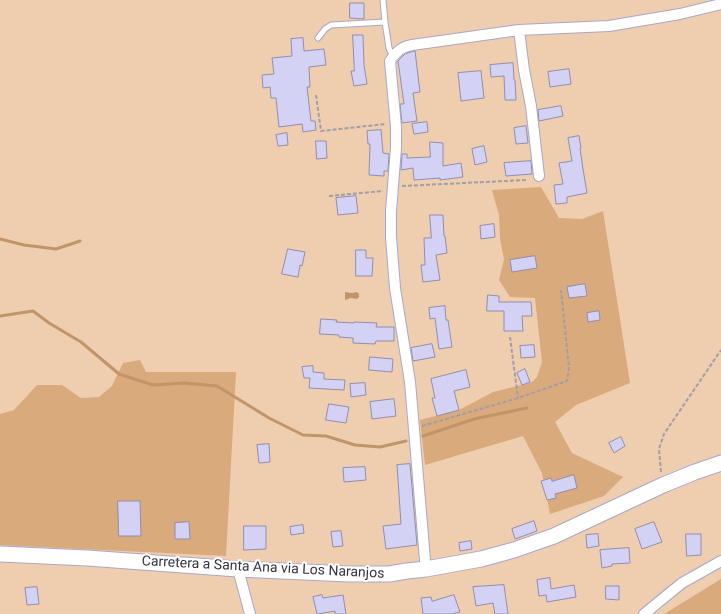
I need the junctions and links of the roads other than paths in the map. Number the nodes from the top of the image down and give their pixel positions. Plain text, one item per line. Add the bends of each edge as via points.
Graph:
1 (383, 0) edge
2 (721, 4) edge
3 (385, 22) junction
4 (519, 30) junction
5 (318, 38) dead end
6 (393, 57) junction
7 (539, 176) dead end
8 (721, 463) edge
9 (0, 554) edge
10 (721, 560) edge
11 (238, 569) junction
12 (426, 569) junction
13 (250, 614) edge
14 (644, 614) edge

1 - 3 lane
2 - 4 street via 609,26
3 - 5 lane via 331,25 325,28
3 - 6 lane
4 - 6 street via 406,46
4 - 7 street
6 - 12 street via 390,61 396,148 391,237 395,288 410,382
8 - 12 main road, Carretera a Santa Ana via Los Naranjos via 663,485 554,536 481,559
9 - 11 main road, Carretera a Santa Ana via Los Naranjos
10 - 14 street via 682,583
11 - 12 main road, Carretera a Santa Ana via Los Naranjos via 348,574 389,574
11 - 13 street

